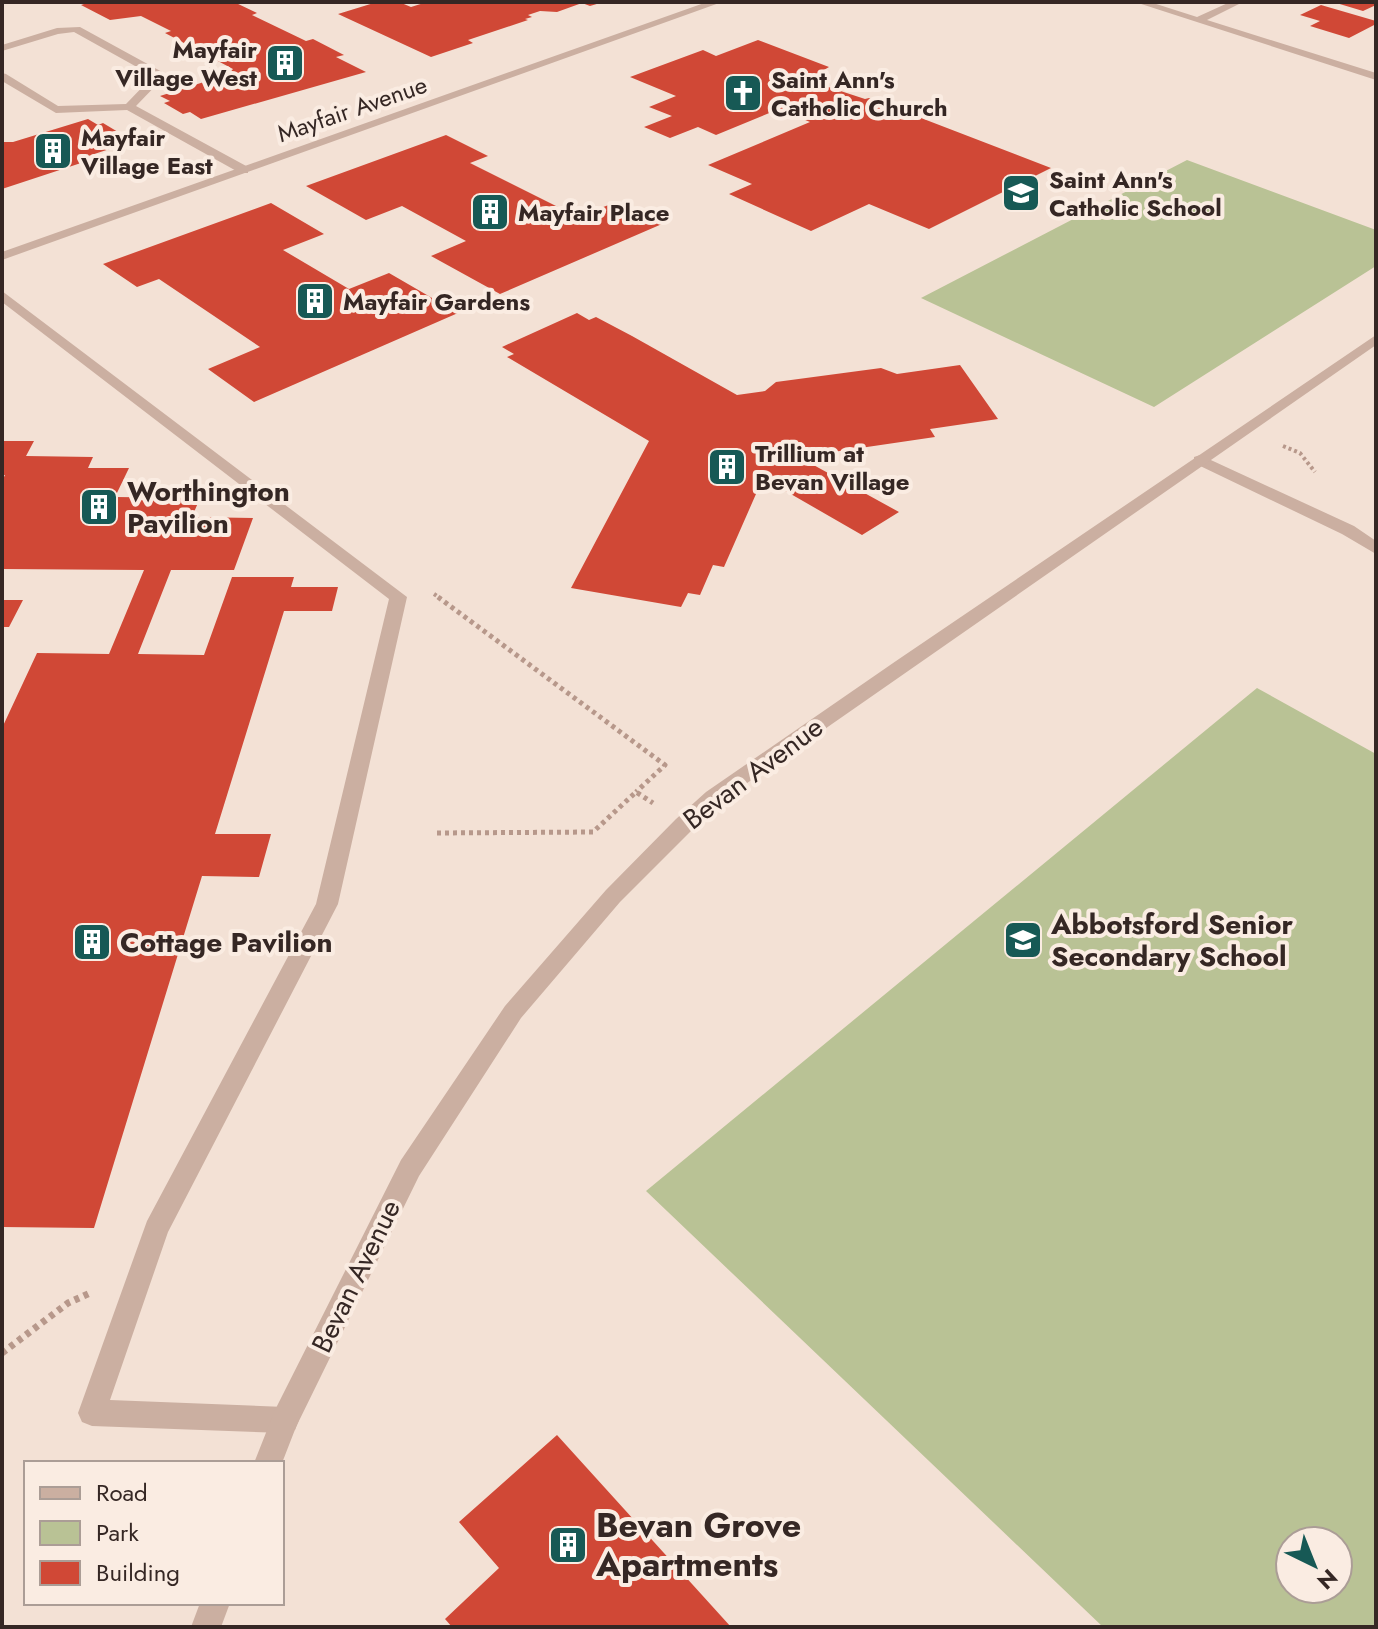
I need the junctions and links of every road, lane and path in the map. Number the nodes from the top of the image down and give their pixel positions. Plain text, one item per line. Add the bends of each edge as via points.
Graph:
1 (717, 2) edge
2 (1140, 2) edge
3 (1238, 2) edge
4 (1198, 20) junction
5 (2, 48) edge
6 (2, 76) edge
7 (1375, 76) edge
8 (129, 107) junction
9 (244, 170) junction
10 (2, 256) edge
11 (2, 295) edge
12 (1376, 339) edge
13 (1246, 429) junction
14 (1200, 460) junction
15 (1318, 474) dead end
16 (1376, 549) edge
17 (683, 824) junction
18 (437, 833) dead end
19 (140, 1272) junction
20 (2, 1353) edge
21 (285, 1420) junction
22 (269, 1461) edge
23 (214, 1605) edge
24 (206, 1627) edge

1 - 9 street, Mayfair Avenue
2 - 4 street
3 - 4 street
4 - 7 street
5 - 8 street via 76,29 160,75
6 - 8 street via 56,110
8 - 9 street
9 - 10 street, Mayfair Avenue
11 - 19 street via 398,597 327,904 156,1229
12 - 13 street, Bevan Avenue
13 - 14 street, Bevan Avenue
13 - 15 path via 1300,453
14 - 16 street via 1348,530
14 - 17 street, Bevan Avenue via 713,797
17 - 18 path via 636,792 593,832
17 - 21 street, Bevan Avenue via 513,1012 410,1168
19 - 20 path via 68,1303
19 - 21 street via 92,1413
21 - 22 street, Bevan Avenue
23 - 24 street

